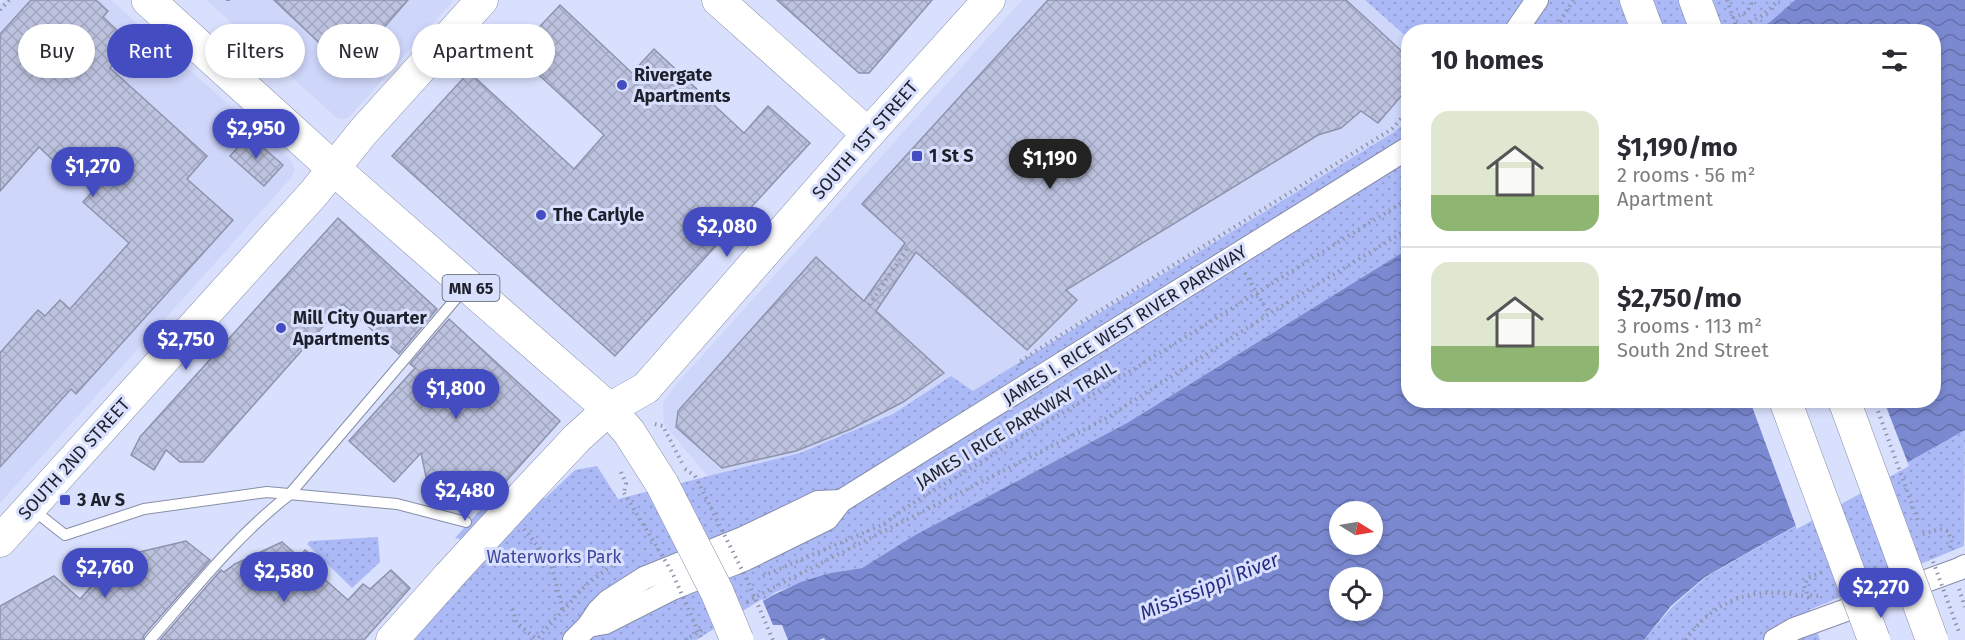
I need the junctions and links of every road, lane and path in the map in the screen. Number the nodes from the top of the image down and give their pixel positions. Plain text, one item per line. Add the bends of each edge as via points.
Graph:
1 (9, 0) edge
2 (148, 0) edge
3 (482, 0) edge
4 (718, 0) edge
5 (989, 0) edge
6 (1537, 0) edge
7 (1573, 0) edge
8 (1636, 0) edge
9 (1695, 0) edge
10 (1727, 0) edge
11 (1749, 0) edge
12 (1779, 0) edge
13 (0, 10) edge
14 (1520, 24) edge
15 (1559, 24) edge
16 (1645, 24) edge
17 (1719, 24) edge
18 (1720, 24) edge
19 (1722, 24) edge
20 (1749, 24) edge
21 (1401, 119) edge
22 (868, 134) junction
23 (1401, 152) edge
24 (333, 168) junction
25 (1401, 203) edge
26 (1401, 233) edge
27 (909, 246) dead end
28 (1243, 270) dead end
29 (468, 285) junction
30 (1257, 291) junction
31 (869, 305) dead end
32 (1269, 314) junction
33 (1021, 361) dead end
34 (1788, 408) edge
35 (1847, 408) edge
36 (1877, 408) edge
37 (609, 409) junction
38 (663, 426) dead end
39 (618, 466) dead end
40 (289, 495) junction
41 (30, 507) junction
42 (516, 514) junction
43 (466, 522) dead end
44 (1923, 534) junction
45 (0, 541) edge
46 (1926, 542) dead end
47 (1928, 549) dead end
48 (1931, 557) junction
49 (550, 561) junction
50 (1822, 572) dead end
51 (1961, 576) edge
52 (743, 584) dead end
53 (1823, 594) dead end
54 (1817, 601) dead end
55 (689, 606) dead end
56 (739, 607) dead end
57 (1965, 607) edge
58 (512, 609) dead end
59 (679, 610) dead end
60 (563, 611) junction
61 (709, 625) dead end
62 (581, 633) edge
63 (1946, 636) edge
64 (150, 640) edge
65 (392, 640) edge
66 (536, 640) edge
67 (685, 640) edge
68 (702, 640) edge
69 (737, 640) edge
70 (773, 640) edge
71 (1686, 640) edge
72 (1775, 640) edge
73 (1874, 640) edge

1 - 13 path
2 - 24 main road, MN 65
3 - 24 street, SOUTH 2ND STREET
4 - 22 street
5 - 22 street, SOUTH 1ST STREET
6 - 14 street
7 - 15 path
8 - 16 street
9 - 17 street
10 - 18 path, bridge
11 - 19 path via 1747,12
12 - 20 path
21 - 33 path via 1392,129
22 - 37 street, SOUTH 1ST STREET via 646,388
23 - 62 street, JAMES I. RICE WEST RIVER PARKWAY via 841,501 818,501 743,538 644,578 608,601
24 - 29 main road, MN 65
24 - 41 street, SOUTH 2ND STREET
25 - 30 path, JAMES I RICE PARKWAY TRAIL
26 - 32 path
27 - 31 path
28 - 30 path
29 - 37 main road, MN 65
29 - 40 lane
30 - 32 path
30 - 52 path, JAMES I RICE PARKWAY TRAIL via 882,525
32 - 56 path via 1105,419
34 - 73 street, bridge
35 - 63 street, bridge
36 - 44 path, bridge
37 - 42 street, SOUTH 1ST STREET via 577,438
37 - 69 main road, MN 65, bridge via 629,432 662,484
38 - 70 path, bridge via 686,470 695,476
39 - 68 path, bridge via 626,483 624,493 672,572
40 - 41 lane via 267,492 144,509 65,535
40 - 43 lane via 396,504
40 - 64 lane via 240,538
41 - 45 street, SOUTH 2ND STREET
42 - 49 path
42 - 65 street, SOUTH 1ST STREET, bridge via 450,576
44 - 46 path
44 - 48 path via 1948,531 1952,543 1949,551
47 - 48 path, bridge
48 - 63 path, bridge
49 - 60 path
49 - 60 path via 614,550 619,560 587,584
50 - 53 path via 1808,578 1804,586 1808,595
51 - 57 path
51 - 72 street via 1959,569 1794,629
54 - 71 path via 1761,592 1710,614
55 - 59 path
58 - 66 path via 517,623
60 - 66 path
61 - 67 path

